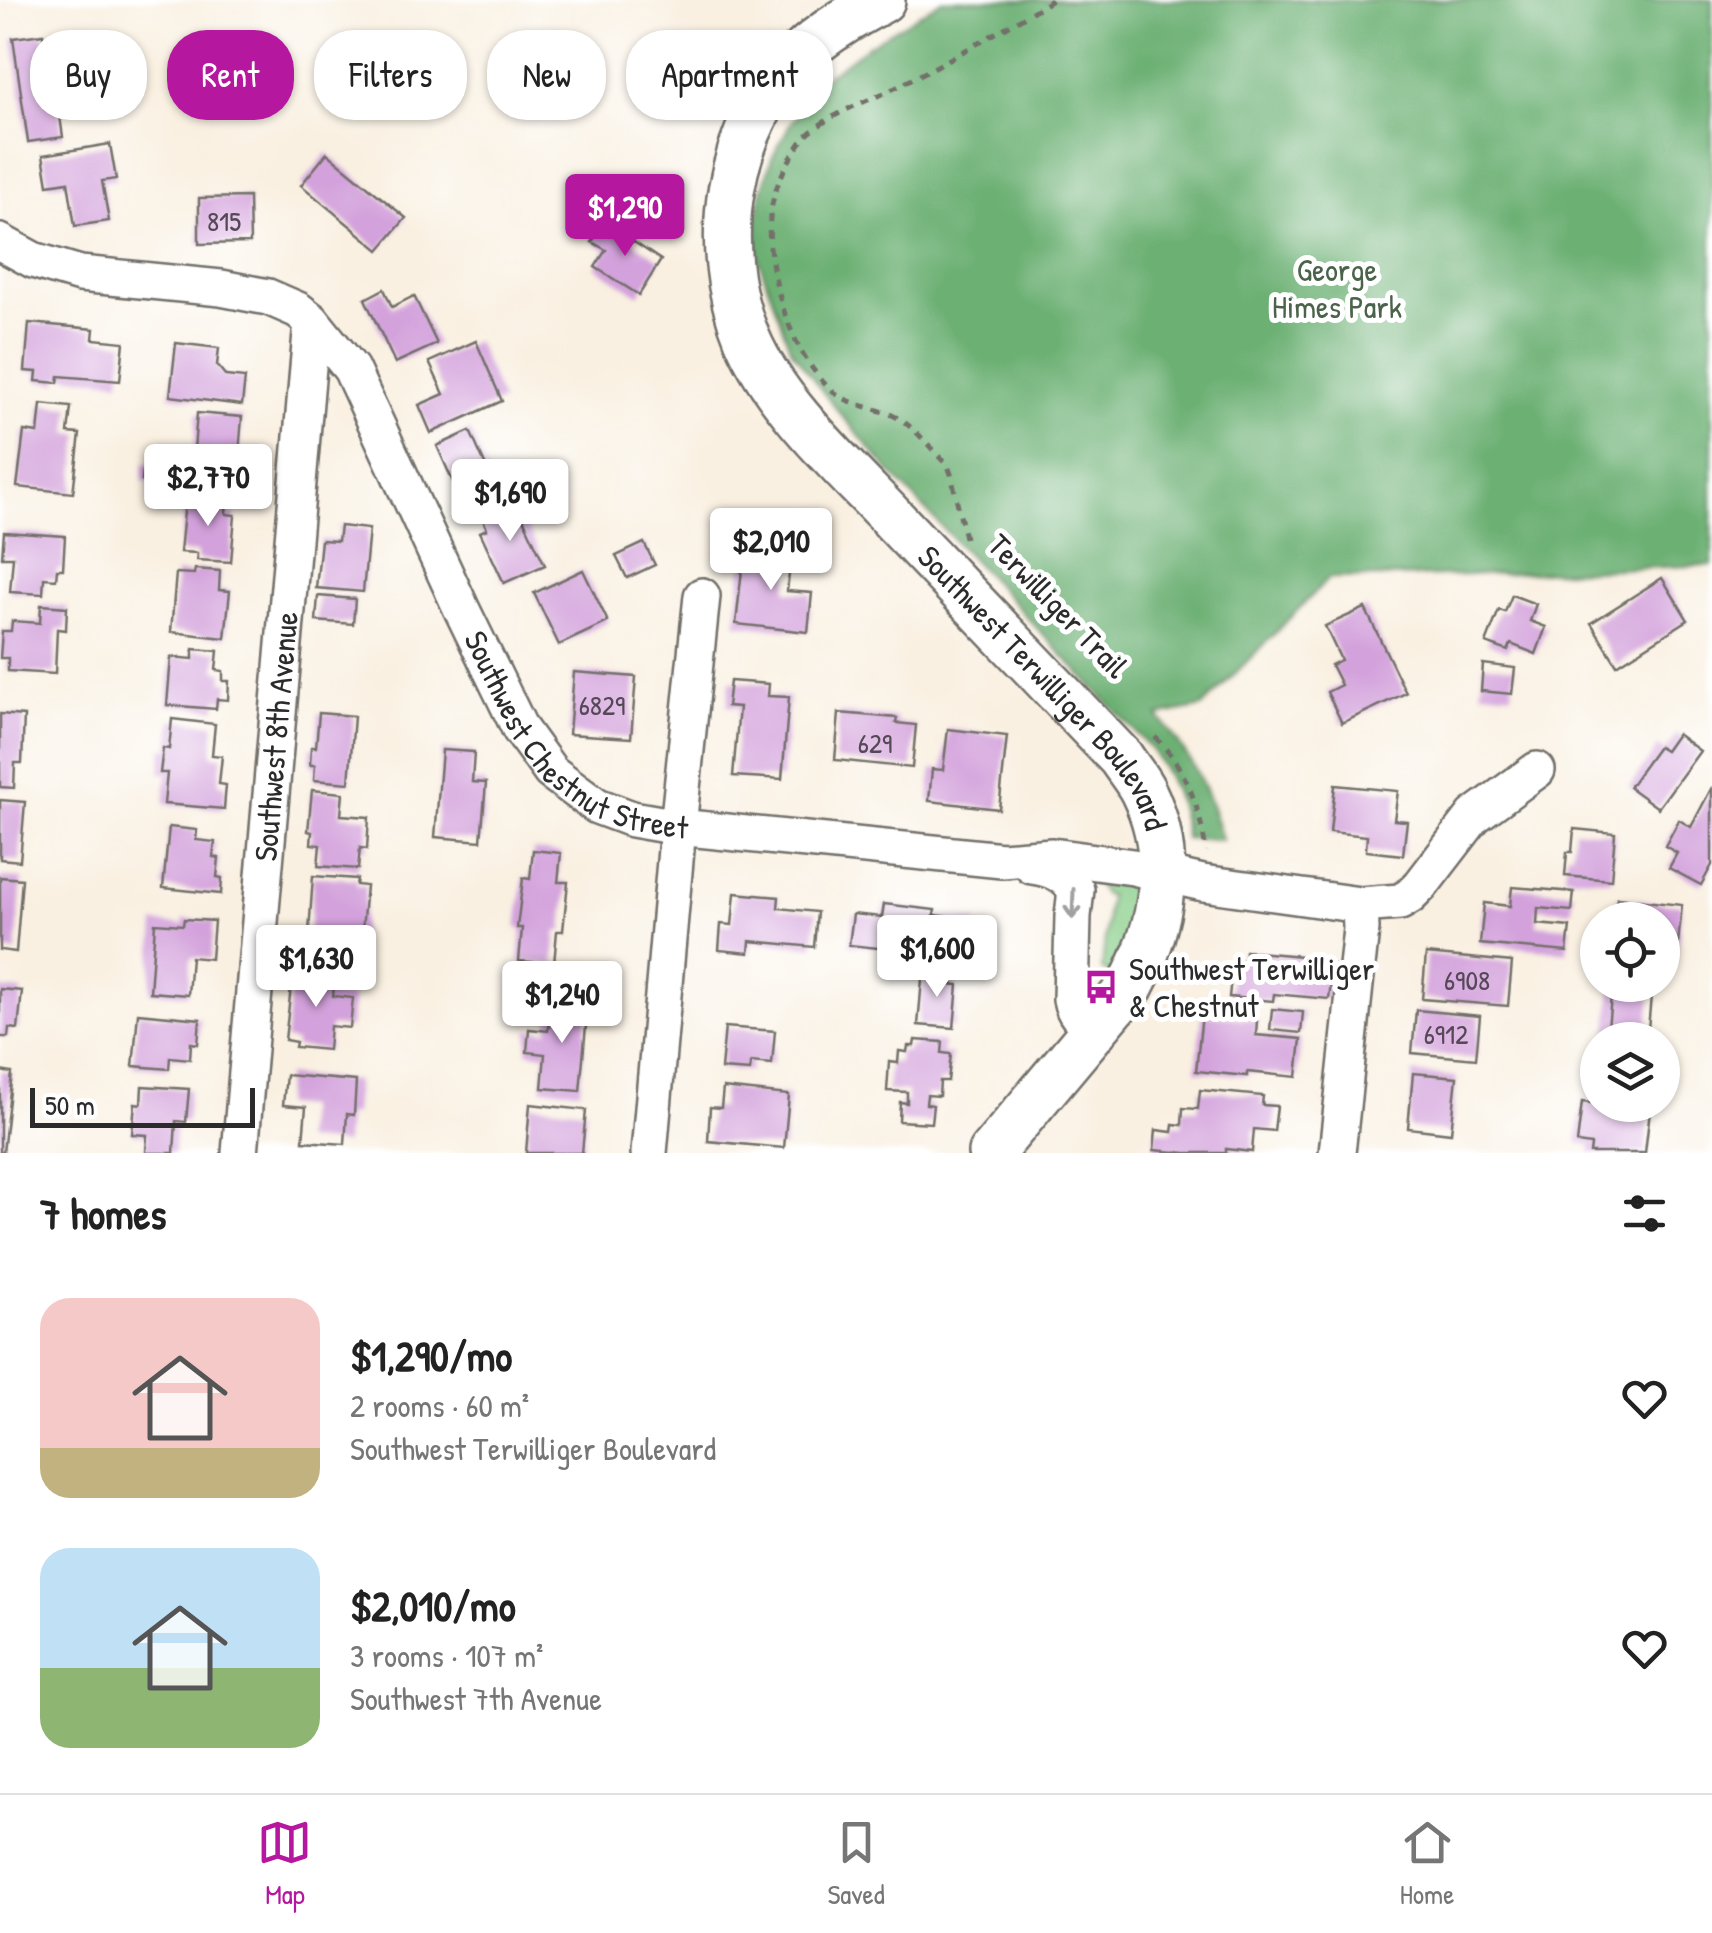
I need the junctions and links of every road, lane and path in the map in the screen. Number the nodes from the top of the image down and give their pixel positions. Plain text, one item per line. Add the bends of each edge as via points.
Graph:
1 (882, 0) edge
2 (1052, 0) edge
3 (0, 242) edge
4 (312, 321) junction
5 (970, 550) dead end
6 (702, 596) dead end
7 (1154, 737) dead end
8 (1537, 770) dead end
9 (678, 827) junction
10 (1206, 853) dead end
11 (1002, 860) junction
12 (1162, 874) junction
13 (1360, 905) junction
14 (1094, 1030) junction
15 (240, 1153) edge
16 (649, 1153) edge
17 (992, 1153) edge
18 (1338, 1153) edge

1 - 12 main road, Southwest Terwilliger Boulevard via 797,58 752,124 727,224 738,310 761,364 819,440 1121,758 1156,822
2 - 5 path, Terwilliger Trail via 804,138 773,197 768,223 794,340 830,390 906,423 948,466
3 - 4 street, Southwest Chestnut Street via 80,274 268,298
4 - 9 street, Southwest Chestnut Street via 351,369 520,729 551,772 597,806
4 - 15 street, Southwest 8th Avenue
6 - 9 street
7 - 10 path via 1188,784
8 - 13 street, Southwest Chestnut Street via 1474,816 1410,896
9 - 11 street, Southwest Chestnut Street
9 - 16 street
11 - 12 street, Southwest Chestnut Street via 1052,856
11 -> 14 street via 1049,868 1076,890 1071,999 1078,1018
12 - 13 street, Southwest Chestnut Street
12 - 14 main road, Southwest Terwilliger Boulevard via 1145,958
13 - 18 street
14 - 17 main road, Southwest Terwilliger Boulevard

